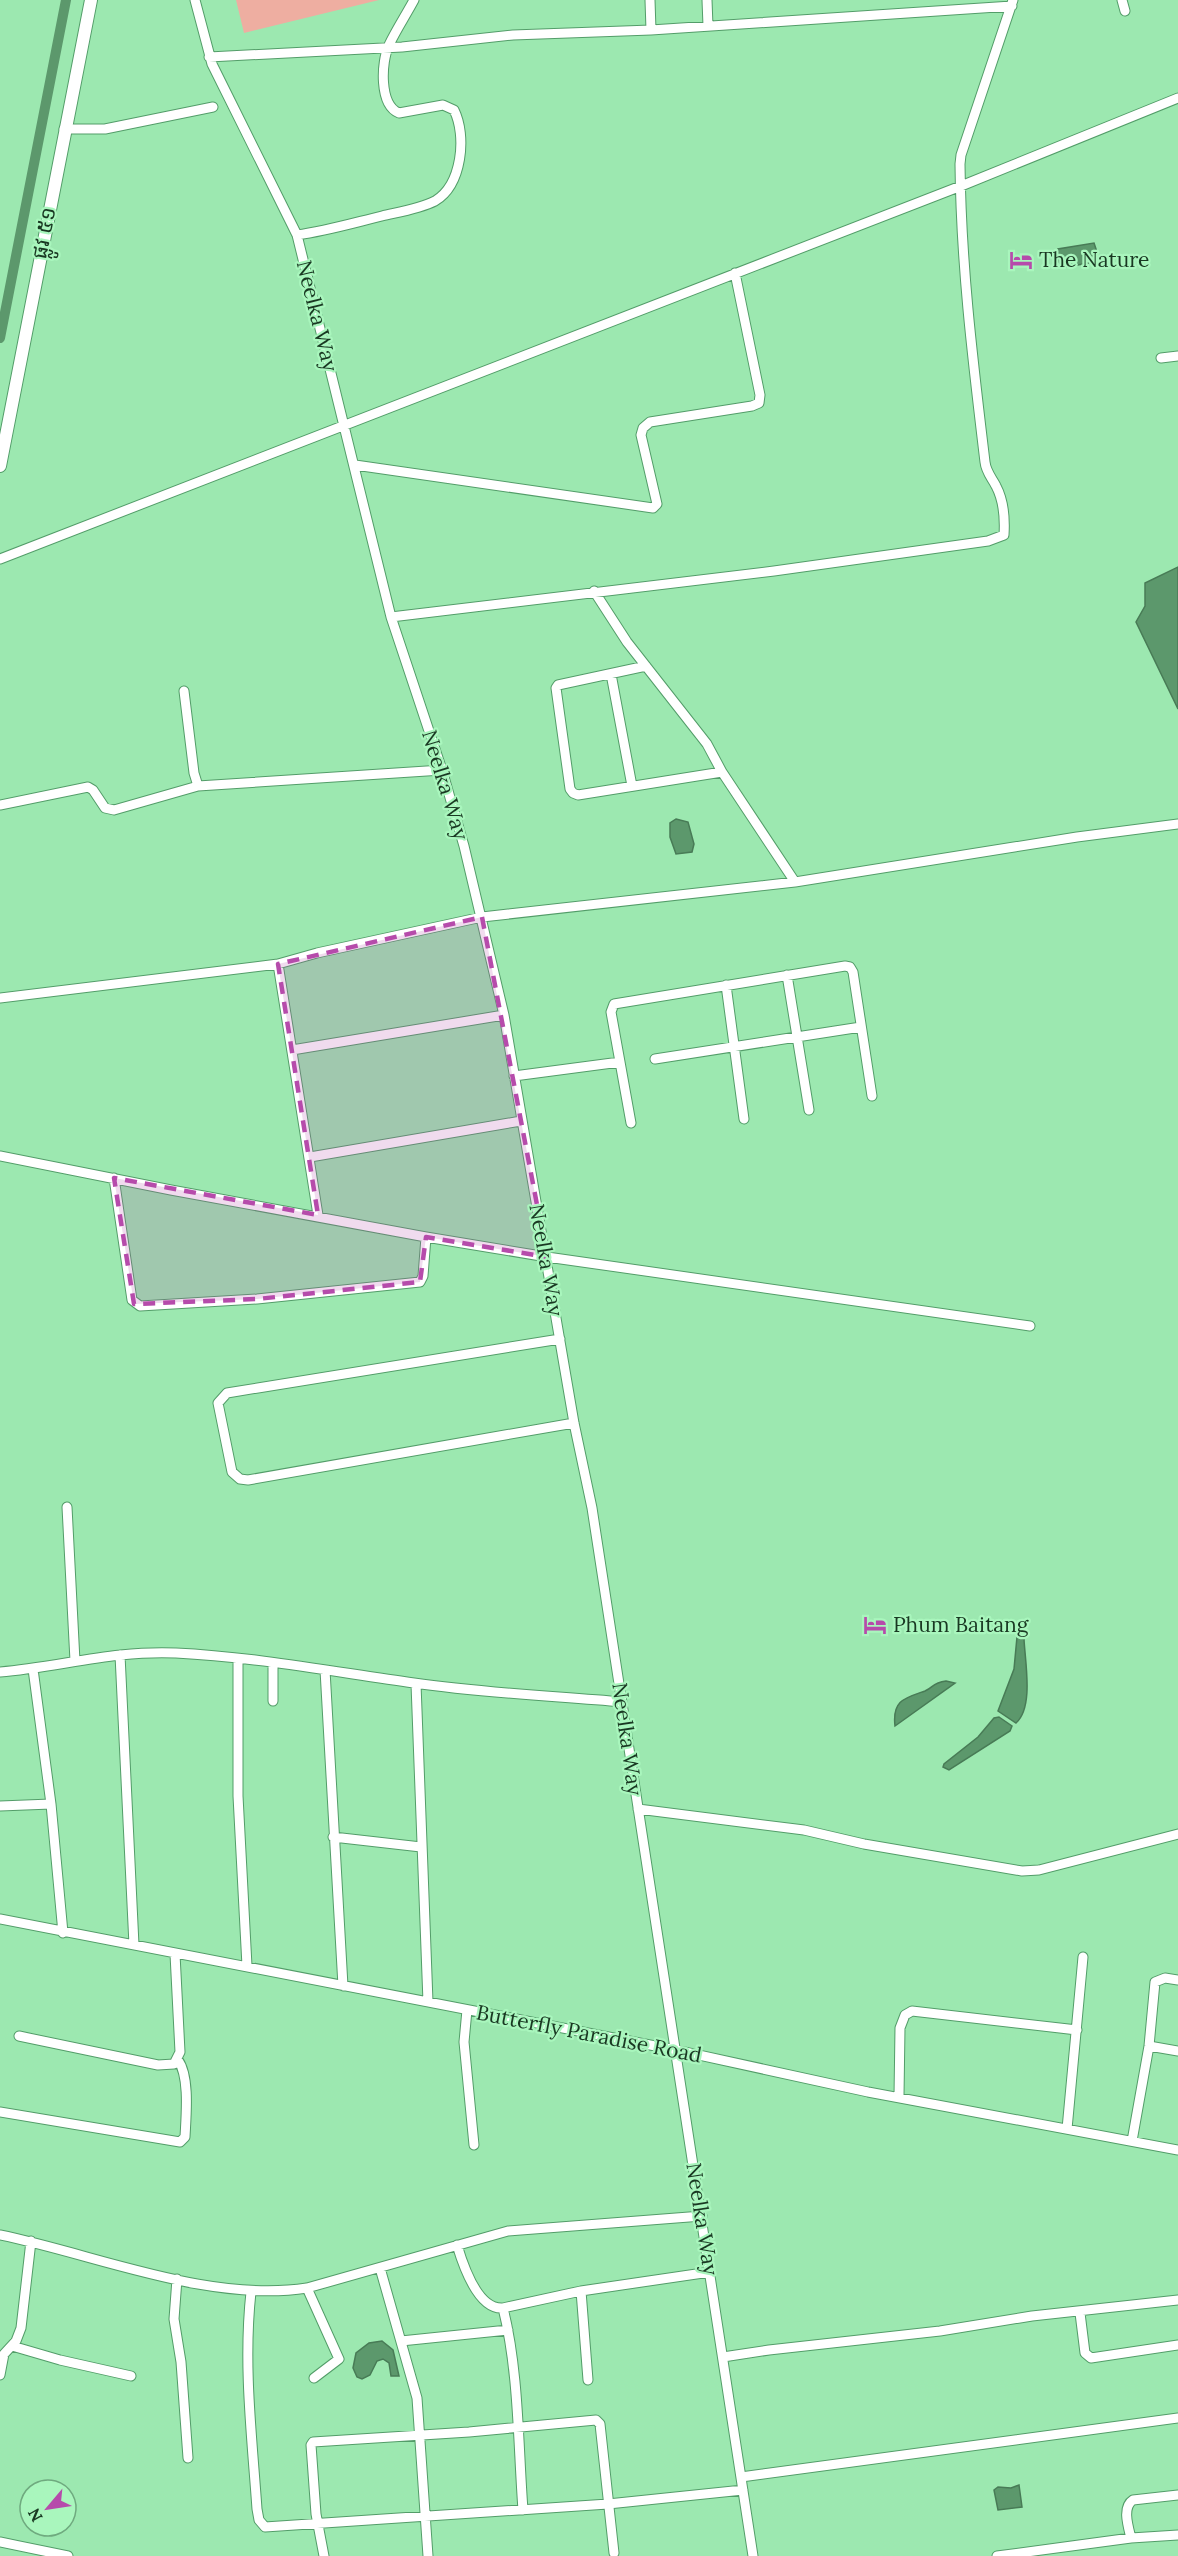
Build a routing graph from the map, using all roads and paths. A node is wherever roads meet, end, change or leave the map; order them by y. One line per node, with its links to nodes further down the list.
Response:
1 (91, 0): 15 (main road, ផ្លូវ ៥១)
2 (195, 0): 12 (street, Neelka Way)
3 (414, 0): 11 (street)
4 (650, 0): 10 (street)
5 (707, 0): 9 (street)
6 (1122, 0): 8 (street)
7 (1013, 3): 9 (street); 16 (street)
8 (1125, 11)
9 (708, 26): 10 (street)
10 (651, 30): 11 (street)
11 (388, 46): 12 (street); 17 (street)
12 (209, 57): 17 (street, Neelka Way)
13 (1178, 98): 16 (street)
14 (213, 107): 15 (street)
15 (64, 129): 23 (main road, ផ្លូវ ៥១)
16 (961, 186): 18 (street); 25 (street)
17 (297, 235): 21 (street, Neelka Way)
18 (735, 273): 21 (street); 22 (street)
19 (1178, 356): 20 (street)
20 (1161, 358)
21 (345, 425): 22 (street, Neelka Way); 24 (street)
22 (355, 465): 26 (street, Neelka Way)
23 (0, 466)
24 (0, 559)
25 (594, 591): 26 (street); 27 (street)
26 (391, 617): 30 (street, Neelka Way)
27 (646, 666): 28 (street); 31 (street)
28 (611, 674): 33 (street); 33 (street)
29 (184, 691): 32 (street)
30 (442, 770): 32 (street); 37 (street, Neelka Way)
31 (722, 772): 33 (street); 36 (street)
32 (198, 786): 34 (street)
33 (632, 786)
34 (0, 805)
35 (1178, 824): 36 (street)
36 (795, 882): 37 (street)
37 (482, 917): 38 (street); 42 (street, Neelka Way)
38 (278, 964): 41 (street); 46 (street)
39 (787, 975): 40 (street); 43 (street); 44 (street)
40 (726, 985): 45 (street); 48 (street)
41 (0, 998)
42 (504, 1015): 46 (street); 49 (street, Neelka Way)
43 (861, 1027): 44 (street); 50 (street)
44 (798, 1037): 45 (street); 51 (street)
45 (733, 1047): 47 (street); 52 (street)
46 (292, 1050): 56 (street)
47 (655, 1059)
48 (620, 1062): 49 (street); 54 (street)
49 (514, 1076): 53 (street, Neelka Way)
50 (872, 1096)
51 (809, 1110)
52 (744, 1119)
53 (521, 1121): 56 (street); 60 (street, Neelka Way)
54 (632, 1123)
55 (0, 1156): 57 (street)
56 (310, 1157): 58 (street)
57 (114, 1178): 58 (street); 59 (street)
58 (318, 1215): 59 (street)
59 (426, 1237): 60 (street)
60 (547, 1257): 61 (street); 62 (street, Neelka Way)
61 (1030, 1326)
62 (560, 1339): 63 (street, Neelka Way); 63 (street)
63 (574, 1423): 74 (street, Neelka Way)
64 (67, 1507): 67 (street)
65 (120, 1656): 66 (street); 67 (street); 83 (street)
66 (238, 1659): 68 (street); 86 (street)
67 (75, 1661): 69 (street)
68 (273, 1663): 70 (street); 73 (street)
69 (33, 1669): 71 (street); 75 (street)
70 (325, 1670): 72 (street); 79 (street)
71 (0, 1672)
72 (416, 1684): 74 (street); 80 (street)
73 (273, 1701)
74 (622, 1702): 77 (street, Neelka Way)
75 (51, 1804): 76 (street); 82 (street)
76 (0, 1806)
77 (638, 1809): 78 (street); 94 (street, Neelka Way)
78 (1178, 1834)
79 (333, 1837): 80 (street); 88 (street)
80 (421, 1847): 89 (street)
81 (0, 1919): 82 (street, Butterfly Paradise Road)
82 (63, 1933): 83 (street, Butterfly Paradise Road)
83 (134, 1945): 84 (street, Butterfly Paradise Road)
84 (175, 1954): 86 (street, Butterfly Paradise Road); 96 (street)
85 (1083, 1957): 91 (street)
86 (247, 1966): 88 (street, Butterfly Paradise Road)
87 (1178, 1980): 93 (street)
88 (343, 1986): 89 (street, Butterfly Paradise Road)
89 (428, 2002): 90 (street, Butterfly Paradise Road)
90 (467, 2010): 94 (street, Butterfly Paradise Road); 101 (street)
91 (1077, 2030): 97 (street); 99 (street)
92 (19, 2036): 96 (street)
93 (1149, 2046): 95 (street); 100 (street)
94 (676, 2050): 97 (street, Butterfly Paradise Road); 103 (street, Neelka Way)
95 (1178, 2051)
96 (178, 2060): 98 (street)
97 (899, 2096): 99 (street, Butterfly Paradise Road)
98 (0, 2112)
99 (1067, 2129): 100 (street, Butterfly Paradise Road)
100 (1132, 2141): 102 (street, Butterfly Paradise Road)
101 (474, 2145)
102 (1178, 2150)
103 (702, 2216): 106 (street); 108 (street, Neelka Way)
104 (0, 2235): 105 (street)
105 (31, 2241): 109 (street); 119 (street)
106 (457, 2246): 107 (street); 114 (street)
107 (380, 2268): 110 (street); 117 (street)
108 (710, 2272): 111 (street); 120 (street, Neelka Way)
109 (177, 2279): 112 (street); 128 (street)
110 (307, 2288): 112 (street); 123 (street)
111 (581, 2291): 114 (street); 124 (street)
112 (251, 2292): 135 (street)
113 (1178, 2300): 115 (street)
114 (503, 2308): 116 (street)
115 (1080, 2313): 118 (street); 120 (street)
116 (508, 2330): 117 (street); 126 (street)
117 (401, 2341): 127 (street)
118 (1178, 2345)
119 (12, 2346): 121 (street); 122 (street)
120 (723, 2357): 129 (street, Neelka Way)
121 (0, 2375)
122 (131, 2376)
123 (314, 2378)
124 (588, 2380)
125 (1178, 2418): 129 (street)
126 (517, 2427): 127 (street); 132 (street); 133 (street)
127 (421, 2434): 134 (street); 135 (street)
128 (188, 2458)
129 (741, 2477): 130 (street, Neelka Way)
130 (743, 2490): 132 (street); 143 (street, Neelka Way)
131 (1178, 2495): 137 (street)
132 (608, 2504): 133 (street); 139 (street)
133 (524, 2510): 134 (street)
134 (426, 2517): 135 (street); 142 (street)
135 (318, 2524): 141 (street)
136 (1178, 2535): 137 (street)
137 (1131, 2538): 144 (street)
138 (0, 2542): 140 (street)
139 (614, 2553)
140 (68, 2556)
141 (324, 2556)
142 (428, 2556)
143 (753, 2556)
144 (997, 2556)

